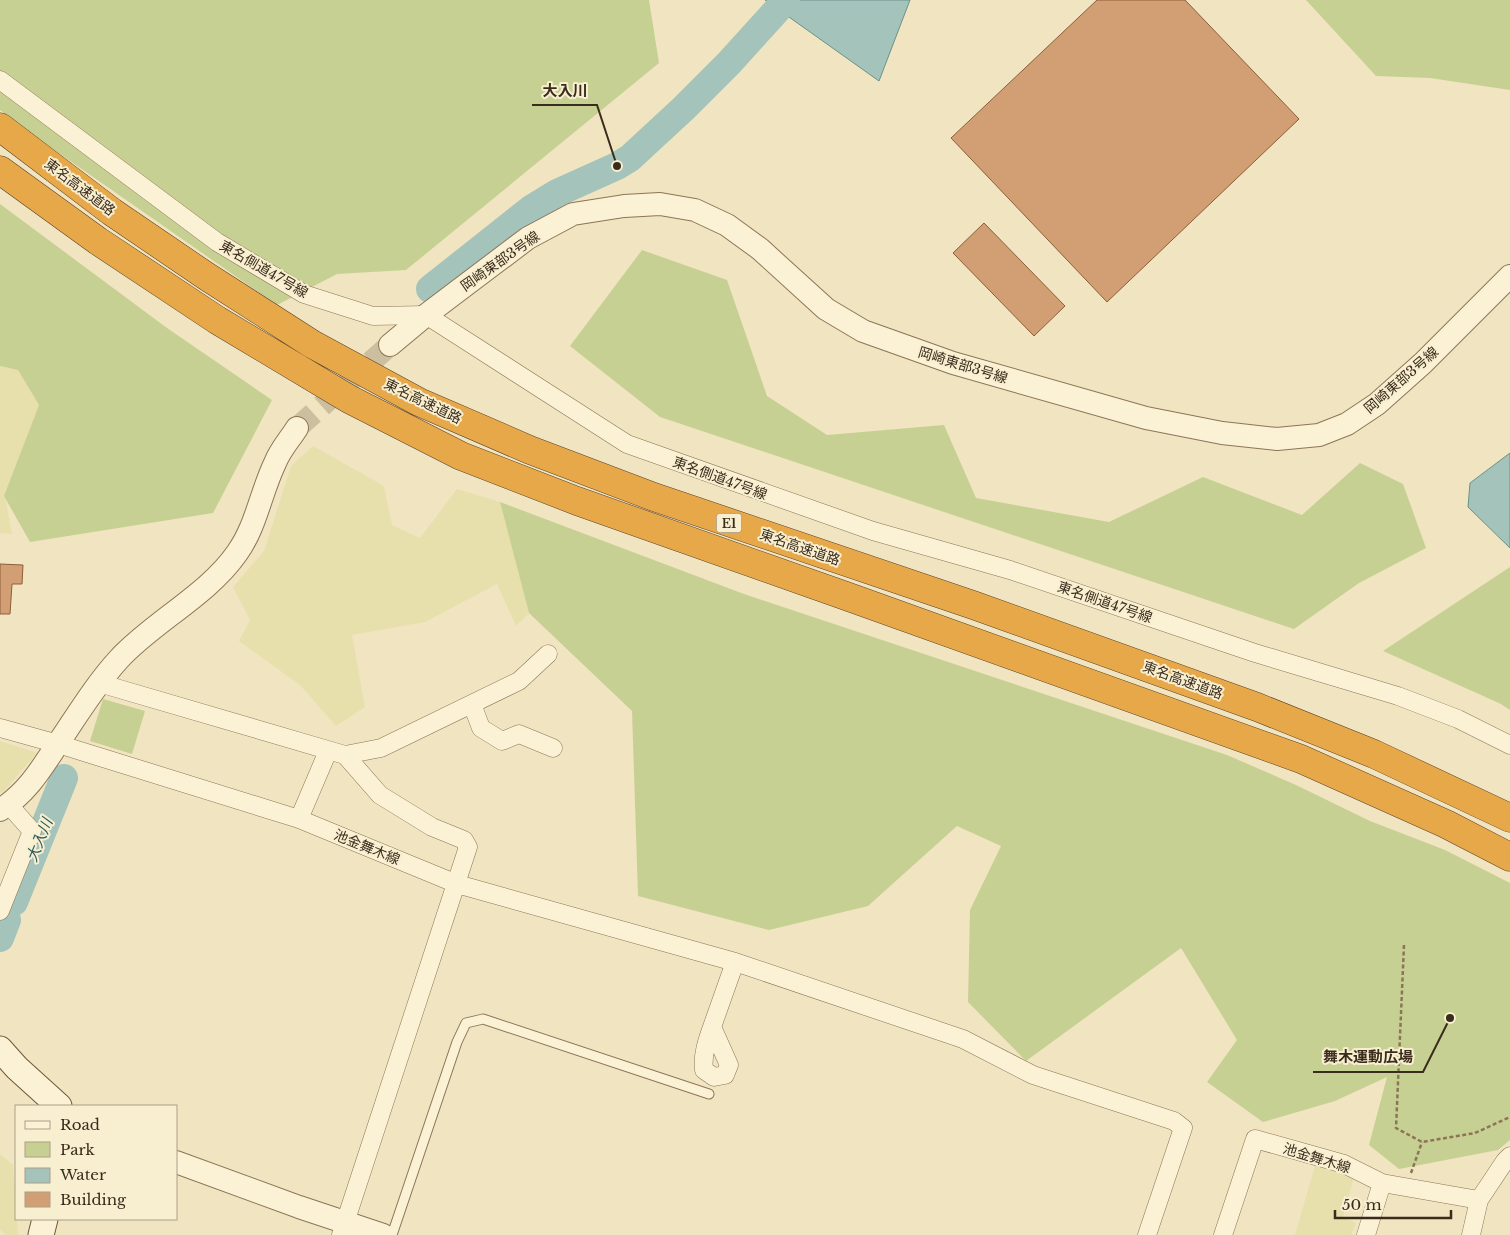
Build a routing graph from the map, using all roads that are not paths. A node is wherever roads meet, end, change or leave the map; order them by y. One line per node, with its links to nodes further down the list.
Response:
1 (0, 80): 5 (street, 東名側道47号線)
2 (0, 127): 18 (highway, 東名高速道路 / E1)
3 (0, 170): 20 (highway, E1)
4 (1510, 276): 5 (street, 岡崎東部3号線)
5 (426, 315): 6 (street, 岡崎東部3号線); 13 (street, 東名側道47号線)
6 (390, 345)
7 (297, 428): 9 (street)
8 (548, 654): 10 (street)
9 (100, 683): 12 (street); 15 (street)
10 (472, 704): 14 (street); 16 (street)
11 (0, 728): 12 (street, 池金舞木線)
12 (58, 744): 17 (street); 19 (street, 池金舞木線)
13 (1510, 745)
14 (552, 748)
15 (328, 751): 16 (street); 19 (street)
16 (345, 755): 21 (street)
17 (4, 807): 22 (street)
18 (1510, 818)
19 (298, 819): 21 (street, 池金舞木線)
20 (1510, 857)
21 (457, 884): 23 (street, 池金舞木線); 33 (street)
22 (0, 911)
23 (735, 962): 24 (street); 37 (street, 池金舞木線)
24 (712, 1027)
25 (0, 1049): 27 (main road)
26 (709, 1094): 36 (lane)
27 (58, 1105)
28 (1510, 1156): 31 (street)
29 (178, 1163): 33 (street)
30 (1382, 1183): 31 (street, 池金舞木線); 38 (street, 池金舞木線); 39 (street)
31 (1479, 1200): 40 (street)
32 (45, 1220): 34 (main road)
33 (343, 1229): 35 (street)
34 (41, 1235)
35 (383, 1235)
36 (392, 1235)
37 (1147, 1235)
38 (1223, 1235)
39 (1366, 1235)
40 (1472, 1235)

